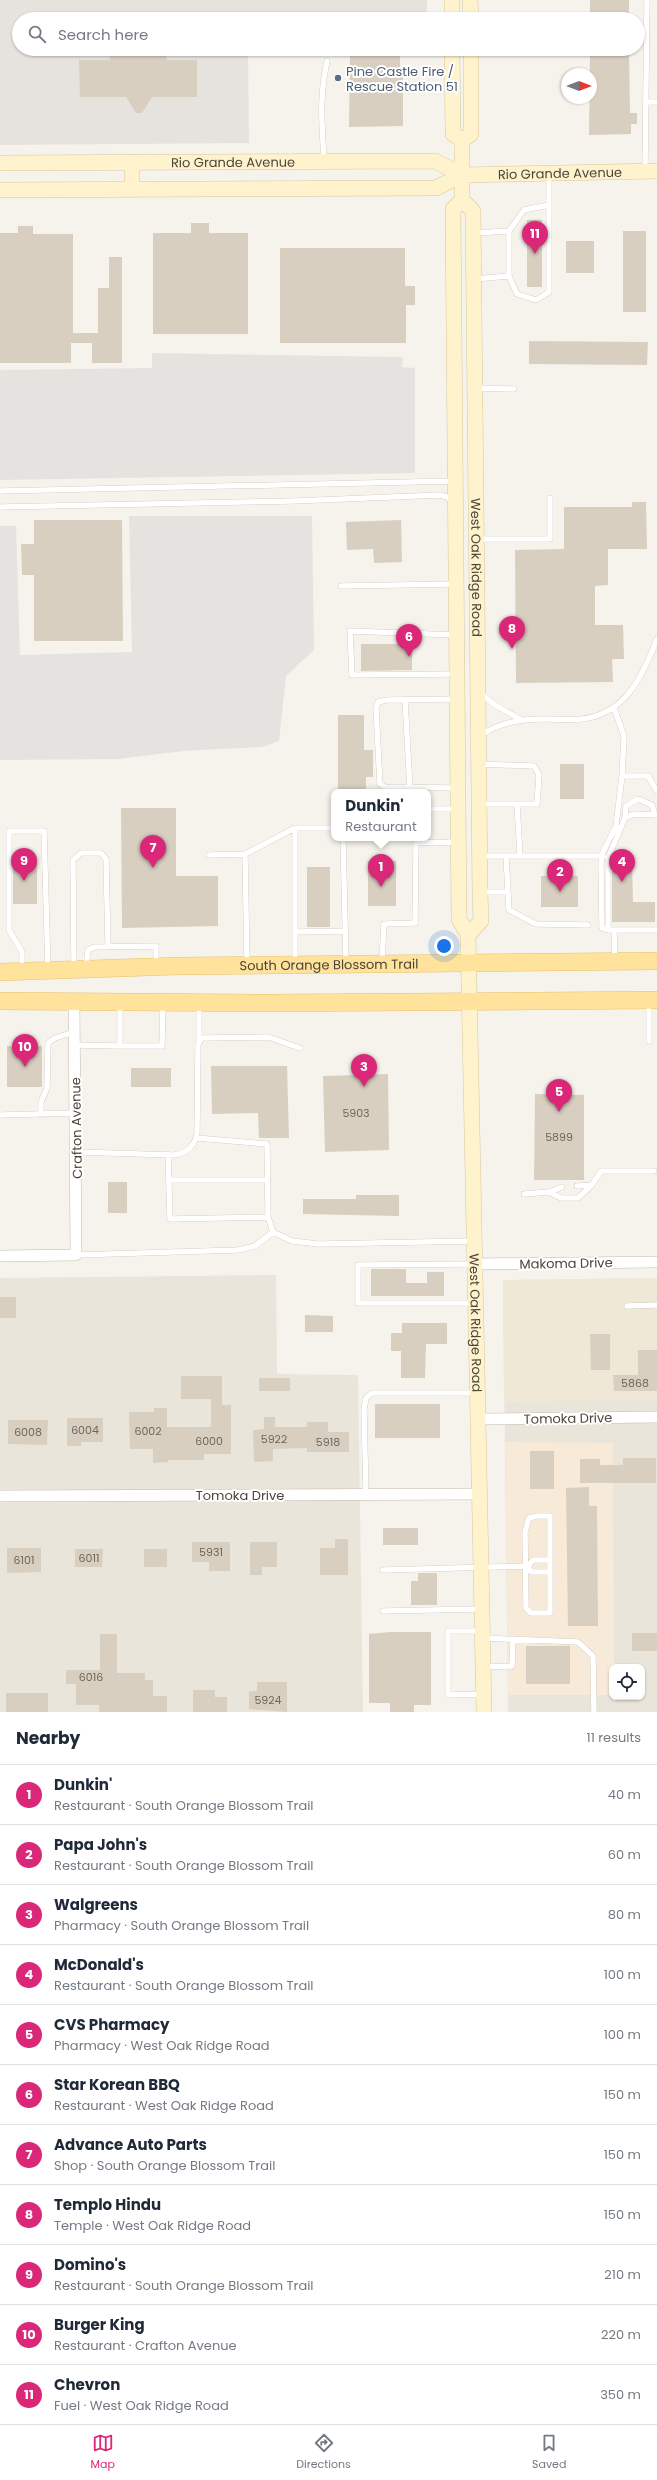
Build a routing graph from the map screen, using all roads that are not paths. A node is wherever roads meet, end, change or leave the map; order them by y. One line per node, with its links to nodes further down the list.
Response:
1 (452, 0): 4 (street)
2 (470, 0): 5 (street)
3 (647, 0): 11 (lane)
4 (452, 12)
5 (471, 12)
6 (452, 56): 10 (street)
7 (471, 56): 9 (street)
8 (327, 61): 14 (lane)
9 (471, 84): 10 (street); 13 (street)
10 (453, 85): 13 (street)
11 (646, 102): 12 (lane); 17 (lane)
12 (657, 102)
13 (462, 140): 19 (street, West Oak Ridge Road)
14 (324, 161): 15 (street, Rio Grande Avenue); 19 (street, Rio Grande Avenue); 20 (street)
15 (132, 162): 16 (street, Rio Grande Avenue); 21 (street)
16 (0, 163)
17 (651, 172): 18 (street, Rio Grande Avenue)
18 (549, 173): 19 (street, Rio Grande Avenue); 24 (lane)
19 (462, 175): 20 (street, Rio Grande Avenue); 23 (street, West Oak Ridge Road)
20 (325, 188): 21 (street, Rio Grande Avenue)
21 (132, 189): 22 (street, Rio Grande Avenue)
22 (0, 190)
23 (462, 200): 26 (street, West Oak Ridge Road); 29 (street, West Oak Ridge Road)
24 (549, 205): 25 (lane); 27 (lane)
25 (509, 231): 26 (lane); 27 (lane)
26 (473, 233): 28 (street, West Oak Ridge Road)
27 (509, 276): 28 (lane)
28 (474, 279): 30 (street, West Oak Ridge Road)
29 (454, 302): 30 (street); 32 (street, West Oak Ridge Road)
30 (475, 388): 31 (lane); 37 (street, West Oak Ridge Road)
31 (514, 389)
32 (455, 481): 33 (lane); 35 (street, West Oak Ridge Road); 40 (street)
33 (0, 491)
34 (550, 498): 37 (lane)
35 (455, 504): 36 (lane); 38 (street, West Oak Ridge Road)
36 (0, 507)
37 (477, 538): 40 (street, West Oak Ridge Road)
38 (456, 584): 39 (lane); 41 (street, West Oak Ridge Road)
39 (341, 586)
40 (477, 612): 44 (street, West Oak Ridge Road)
41 (456, 635): 43 (street, West Oak Ridge Road); 43 (lane)
42 (657, 639): 47 (lane)
43 (457, 674): 45 (street, West Oak Ridge Road)
44 (478, 692): 48 (lane); 49 (street, West Oak Ridge Road)
45 (456, 699): 46 (lane); 53 (street, West Oak Ridge Road)
46 (405, 700): 52 (lane); 52 (lane)
47 (614, 708): 48 (lane); 51 (lane)
48 (520, 719): 49 (lane)
49 (479, 736): 50 (street, West Oak Ridge Road)
50 (479, 764): 55 (street, West Oak Ridge Road); 56 (lane)
51 (622, 776): 54 (lane); 70 (lane)
52 (410, 788): 53 (lane)
53 (458, 788): 58 (street, West Oak Ridge Road)
54 (657, 791)
55 (479, 804): 56 (lane); 67 (street, West Oak Ridge Road)
56 (517, 804): 69 (lane)
57 (431, 809): 58 (lane)
58 (459, 809): 64 (street, West Oak Ridge Road)
59 (656, 815): 60 (lane); 60 (lane)
60 (625, 818): 74 (lane)
61 (295, 828): 62 (lane); 65 (lane); 77 (lane)
62 (331, 828)
63 (343, 841): 76 (lane)
64 (459, 842): 78 (street, West Oak Ridge Road); 83 (lane)
65 (245, 854): 66 (lane); 86 (lane)
66 (209, 855)
67 (480, 856): 68 (lane); 71 (street, West Oak Ridge Road)
68 (506, 856): 69 (lane); 72 (lane)
69 (520, 856): 70 (lane)
70 (603, 856): 74 (lane)
71 (480, 892): 72 (lane); 78 (street, West Oak Ridge Road)
72 (507, 892): 73 (lane)
73 (588, 925)
74 (611, 930): 75 (lane); 82 (lane)
75 (657, 930)
76 (345, 931): 77 (lane); 85 (lane)
77 (295, 932): 84 (lane)
78 (468, 934): 81 (street, West Oak Ridge Road)
79 (108, 946): 87 (lane); 88 (lane); 88 (lane)
80 (657, 961): 82 (main road, South Orange Blossom Trail)
81 (468, 962): 82 (main road, South Orange Blossom Trail); 83 (main road, South Orange Blossom Trail); 97 (street, West Oak Ridge Road)
82 (615, 962)
83 (382, 963): 85 (main road, South Orange Blossom Trail)
84 (295, 964): 85 (main road, South Orange Blossom Trail); 86 (main road, South Orange Blossom Trail)
85 (346, 964)
86 (247, 965): 87 (main road, South Orange Blossom Trail)
87 (156, 967): 88 (main road, South Orange Blossom Trail)
88 (80, 970): 90 (main road, South Orange Blossom Trail)
89 (22, 971): 90 (main road, South Orange Blossom Trail); 90 (lane); 91 (main road, South Orange Blossom Trail)
90 (48, 971)
91 (0, 972)
92 (653, 1000): 97 (main road); 101 (lane)
93 (0, 1001): 94 (main road)
94 (74, 1002): 95 (main road); 99 (street, Crafton Avenue)
95 (120, 1002): 96 (main road); 103 (lane)
96 (163, 1002): 98 (main road); 103 (lane)
97 (469, 1002): 98 (main road); 121 (street, West Oak Ridge Road)
98 (199, 1003): 100 (lane)
99 (74, 1032): 102 (street, Crafton Avenue); 107 (lane)
100 (199, 1041): 104 (lane); 108 (lane)
101 (650, 1041)
102 (74, 1045): 103 (lane); 105 (street, Crafton Avenue)
103 (120, 1046)
104 (300, 1048)
105 (76, 1113): 107 (lane); 109 (street, Crafton Avenue)
106 (0, 1115): 107 (lane)
107 (41, 1115)
108 (196, 1138): 110 (lane); 113 (lane)
109 (76, 1152): 110 (lane); 122 (street, Crafton Avenue)
110 (168, 1154): 112 (lane)
111 (654, 1170): 114 (lane)
112 (168, 1180): 113 (lane); 119 (lane)
113 (267, 1180): 119 (lane)
114 (592, 1185): 115 (lane); 117 (lane)
115 (577, 1186)
116 (562, 1187): 117 (lane)
117 (549, 1192): 118 (lane)
118 (524, 1194)
119 (268, 1217): 120 (lane)
120 (273, 1232): 121 (lane); 122 (lane)
121 (475, 1241): 125 (street, West Oak Ridge Road)
122 (76, 1255): 123 (street)
123 (0, 1256)
124 (657, 1262): 125 (street, Makoma Drive)
125 (476, 1264): 126 (street, West Oak Ridge Road); 126 (lane)
126 (477, 1303): 129 (street, West Oak Ridge Road)
127 (657, 1305): 128 (lane)
128 (627, 1306)
129 (479, 1393): 131 (street, West Oak Ridge Road); 132 (lane)
130 (657, 1417): 131 (street, Tomoka Drive)
131 (480, 1419): 133 (street, West Oak Ridge Road)
132 (366, 1494): 133 (street, Tomoka Drive); 134 (street, Tomoka Drive)
133 (480, 1494): 137 (street, West Oak Ridge Road)
134 (0, 1496)
135 (550, 1560): 136 (lane); 136 (lane); 139 (lane)
136 (526, 1566): 137 (lane); 139 (lane); 139 (lane)
137 (482, 1568): 138 (lane); 140 (street, West Oak Ridge Road)
138 (383, 1570)
139 (550, 1572)
140 (482, 1609): 141 (lane); 142 (street, West Oak Ridge Road)
141 (383, 1611)
142 (483, 1634): 143 (lane); 144 (street, West Oak Ridge Road); 145 (lane)
143 (513, 1640): 144 (lane); 147 (lane)
144 (483, 1667): 145 (street, West Oak Ridge Road)
145 (484, 1694): 146 (street, West Oak Ridge Road)
146 (484, 1712)
147 (594, 1712)

